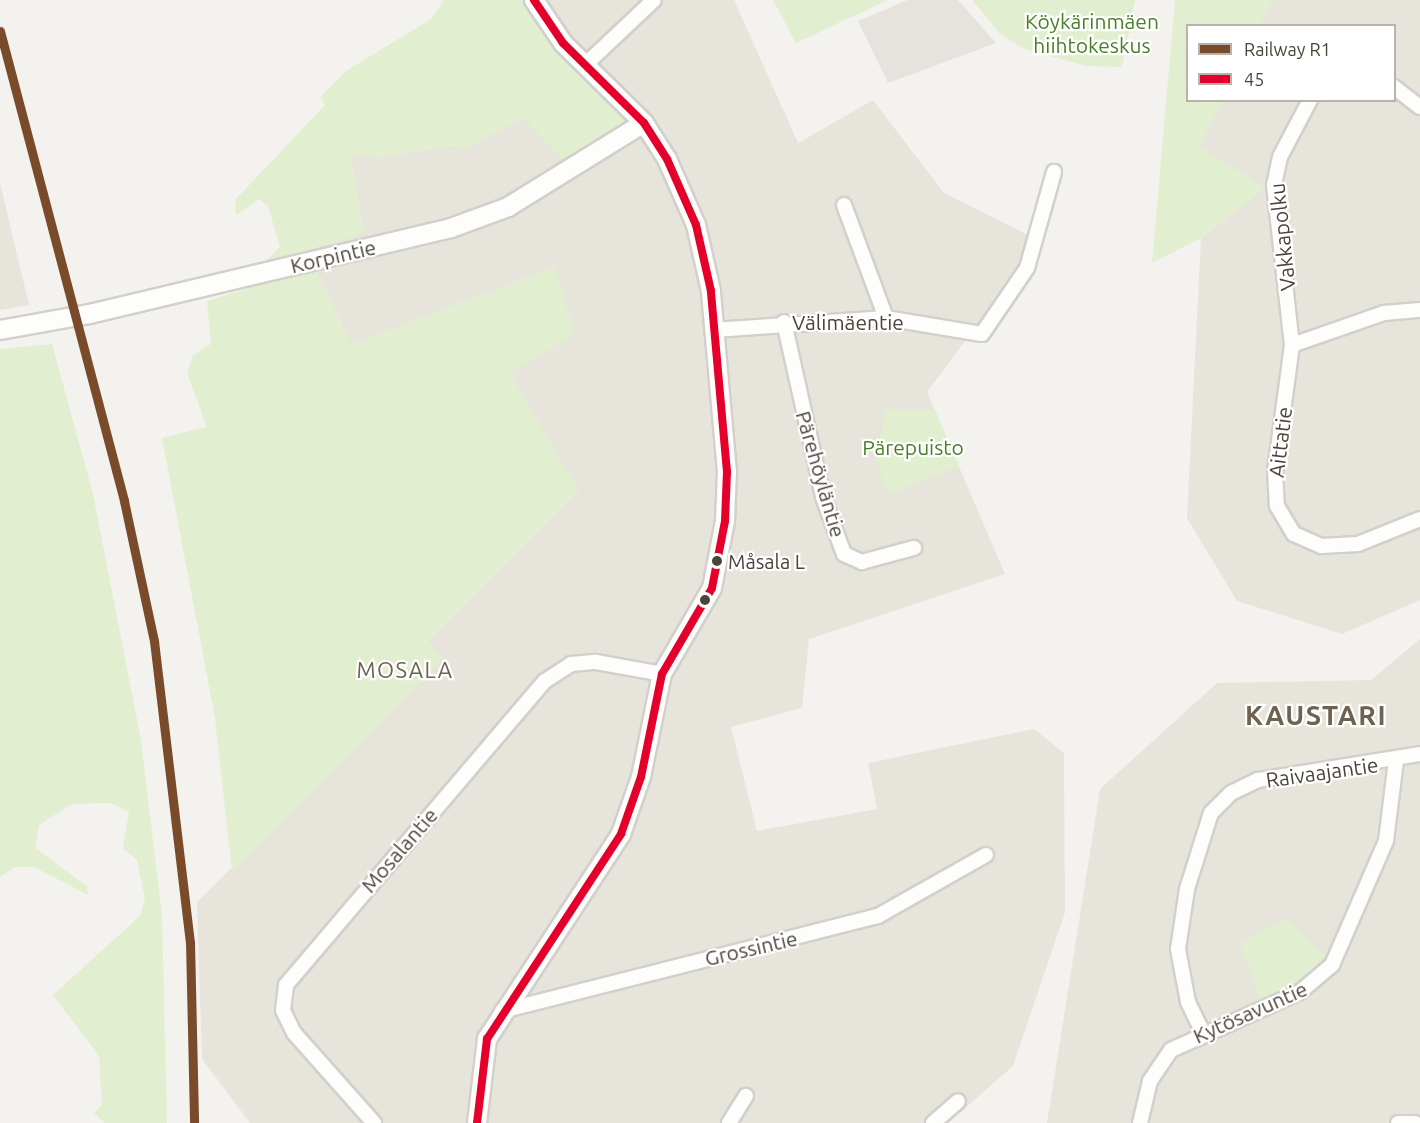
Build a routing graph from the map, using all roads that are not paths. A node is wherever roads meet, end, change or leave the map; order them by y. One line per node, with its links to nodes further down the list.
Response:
1 (534, 0): 3 (street)
2 (654, 0): 3 (street)
3 (586, 64): 7 (street)
4 (1396, 88): 6 (street)
5 (1309, 102): 15 (street, Vakkapolku)
6 (1420, 107)
7 (644, 123): 13 (street, Korpintie); 14 (street)
8 (1054, 172): 11 (street, Välimäentie)
9 (844, 205): 11 (street)
10 (1420, 310): 15 (street)
11 (886, 318): 12 (street, Välimäentie)
12 (784, 322): 14 (street, Välimäentie); 17 (street, Pärehöyläntie)
13 (0, 330)
14 (714, 330): 18 (street)
15 (1292, 345): 16 (street, Aittatie)
16 (1420, 519)
17 (914, 548)
18 (662, 674): 22 (street); 26 (street, Mosalantie)
19 (1420, 754): 20 (street, Raivaajantie)
20 (1396, 761): 23 (street, Kytösavuntie); 23 (street, Raivaajantie)
21 (986, 855): 22 (street, Grossintie)
22 (502, 1011): 27 (street)
23 (1203, 1033): 30 (street, Kytösavuntie)
24 (746, 1096): 28 (street)
25 (958, 1101): 29 (street)
26 (374, 1123)
27 (477, 1123)
28 (729, 1123)
29 (933, 1123)
30 (1140, 1123)
31 (1398, 1123): 32 (street)
32 (1415, 1123)

